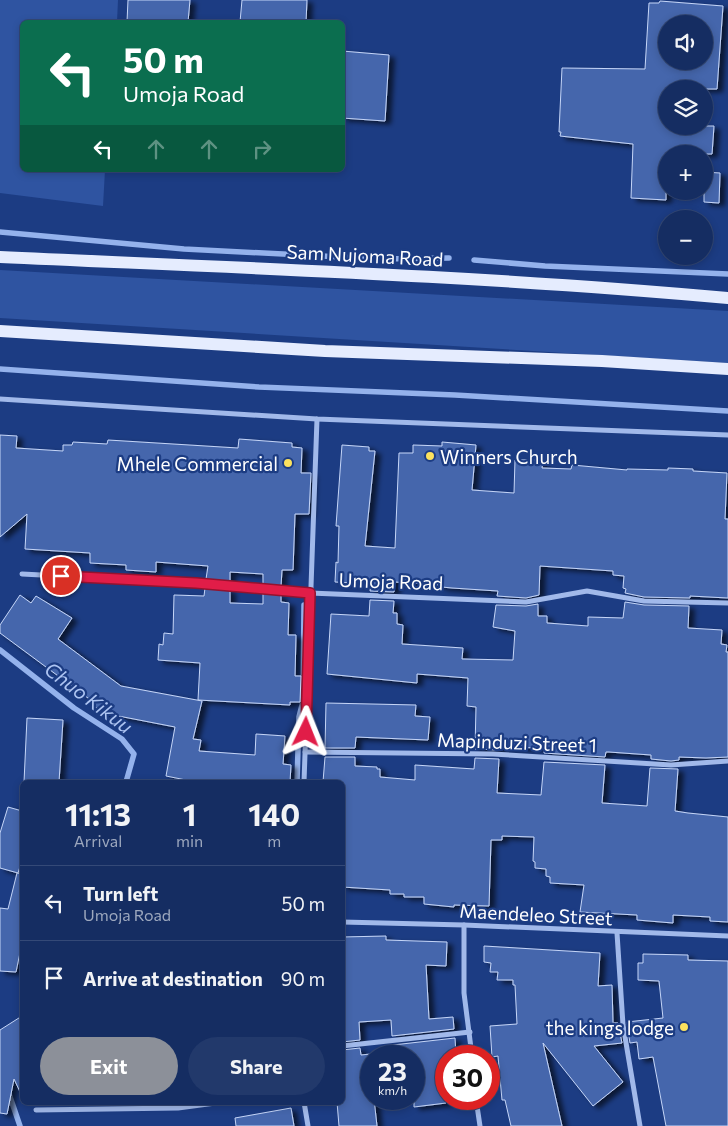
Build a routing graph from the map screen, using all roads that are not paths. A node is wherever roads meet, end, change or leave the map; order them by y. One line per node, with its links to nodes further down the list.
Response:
1 (0, 257): 2 (main road, Sam Nujoma Road)
2 (728, 298)
3 (0, 330): 4 (main road)
4 (728, 369)
5 (0, 398): 6 (street)
6 (317, 420): 7 (street); 9 (street)
7 (728, 435)
8 (22, 574): 9 (street, Umoja Road)
9 (310, 593): 10 (street, Umoja Road); 11 (street)
10 (728, 603)
11 (305, 752): 12 (street, Mapinduzi Street 1); 13 (street)
12 (728, 761)
13 (304, 780)
14 (345, 922): 15 (street, Maendeleo Street)
15 (464, 925): 16 (street, Maendeleo Street); 18 (street)
16 (617, 932): 17 (street, Maendeleo Street); 27 (street)
17 (728, 936)
18 (470, 1032): 19 (street); 20 (street)
19 (471, 1045)
20 (345, 1046)
21 (200, 1105): 23 (street)
22 (304, 1105): 25 (street)
23 (36, 1110)
24 (478, 1110): 26 (street)
25 (308, 1126)
26 (480, 1126)
27 (640, 1126)

